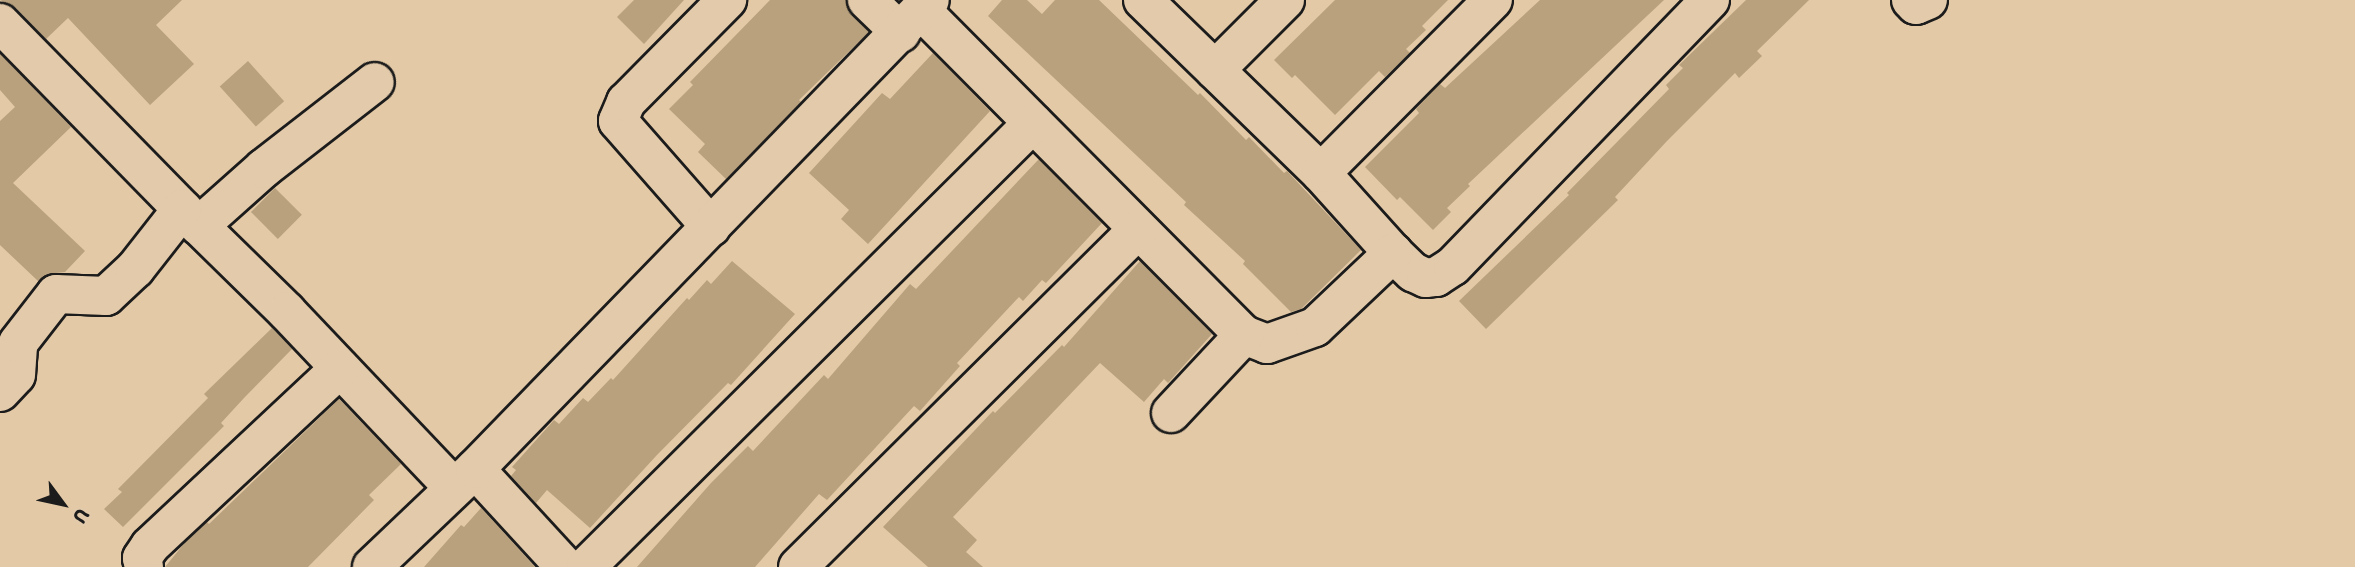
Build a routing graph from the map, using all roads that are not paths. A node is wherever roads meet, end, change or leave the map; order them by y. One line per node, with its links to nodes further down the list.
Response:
1 (727, 0): 16 (street)
2 (867, 0): 9 (street)
3 (1143, 0): 11 (street)
4 (1285, 0): 11 (street)
5 (1493, 0): 14 (street)
6 (1710, 0): 18 (street)
7 (1911, 0): 8 (street)
8 (1928, 0)
9 (917, 15): 13 (street); 16 (street)
10 (0, 23): 15 (street)
11 (1215, 70): 14 (street)
12 (375, 82): 15 (street)
13 (1033, 122): 17 (street); 27 (street)
14 (1321, 173): 18 (street)
15 (190, 217): 20 (street); 21 (street)
16 (711, 227): 23 (street)
17 (1138, 229): 19 (street); 28 (street)
18 (1393, 253): 19 (street)
19 (1244, 335): 22 (street)
20 (340, 368): 23 (street); 24 (street)
21 (0, 392)
22 (1171, 413)
23 (464, 478): 25 (street); 26 (street)
24 (144, 567)
25 (372, 567)
26 (565, 567)
27 (586, 567)
28 (798, 567)

